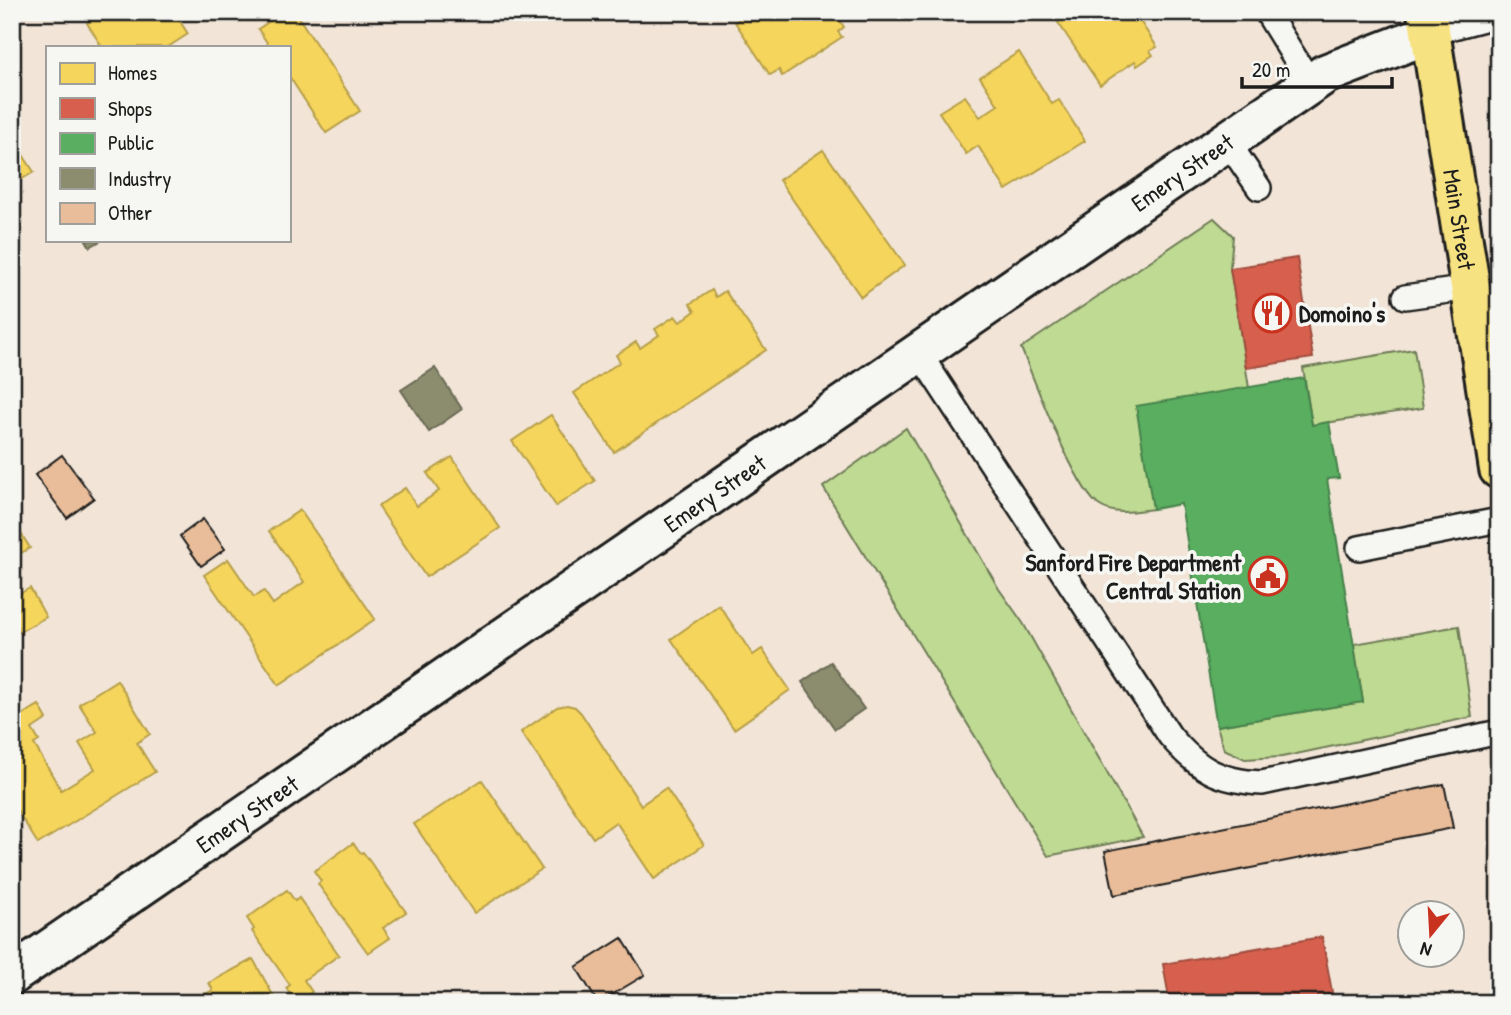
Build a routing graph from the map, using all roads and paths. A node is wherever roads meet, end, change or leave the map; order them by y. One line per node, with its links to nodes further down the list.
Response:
1 (1499, 15): 3 (lane)
2 (1269, 16): 4 (lane)
3 (1429, 23): 4 (street, Emery Street); 7 (highway, Main Street)
4 (1311, 83): 5 (street, Emery Street)
5 (1227, 141): 6 (lane); 9 (street, Emery Street)
6 (1259, 188)
7 (1470, 288): 8 (lane); 10 (highway, Main Street)
8 (1405, 297)
9 (919, 353): 13 (lane); 14 (street, Emery Street)
10 (1499, 469)
11 (1499, 520): 12 (lane)
12 (1359, 548)
13 (1499, 732)
14 (12, 975): 15 (street)
15 (28, 1003)

